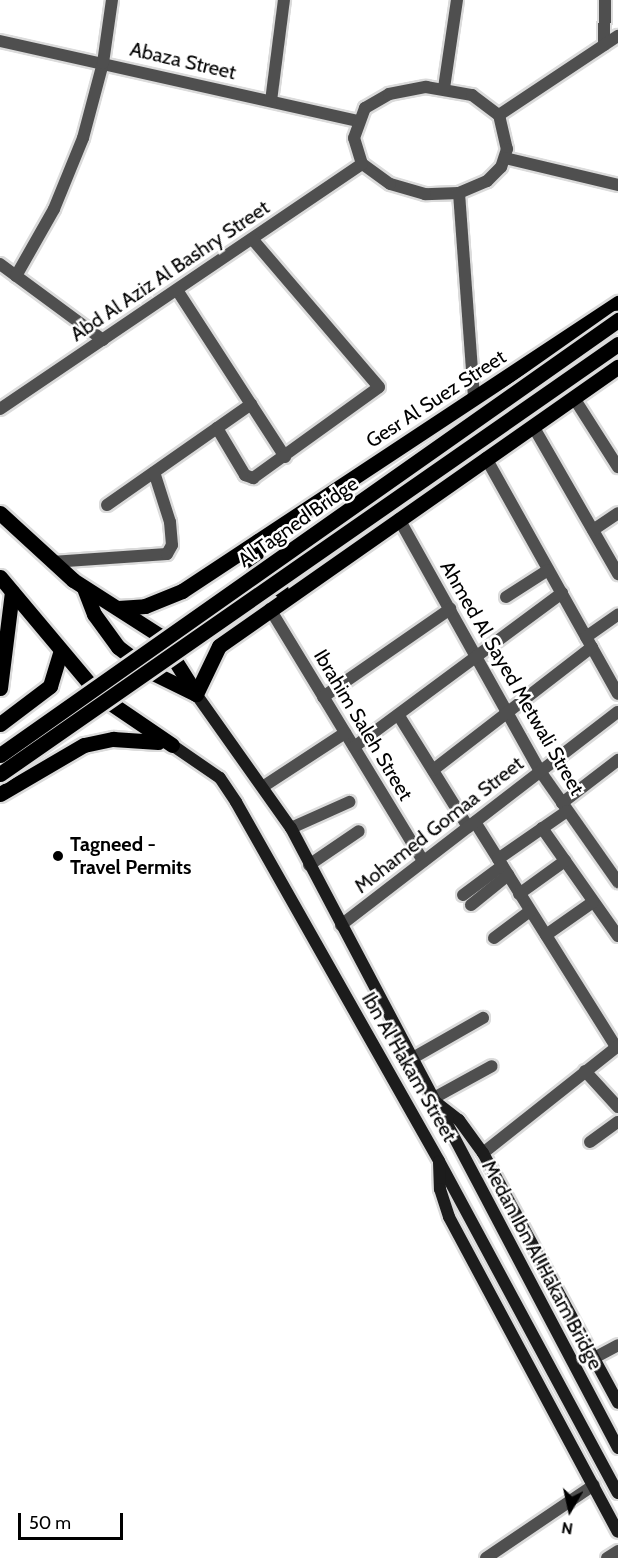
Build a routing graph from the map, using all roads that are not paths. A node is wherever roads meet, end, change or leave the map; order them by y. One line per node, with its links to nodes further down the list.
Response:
1 (112, 0): 8 (street)
2 (284, 0): 10 (street)
3 (457, 0): 9 (street)
4 (605, 0): 7 (street)
5 (618, 36): 7 (street)
6 (0, 41): 8 (street, Abaza Street)
7 (604, 45): 11 (street)
8 (103, 63): 10 (street, Abaza Street); 19 (street)
9 (444, 88): 11 (street); 12 (street)
10 (271, 101): 12 (street, Abaza Street)
11 (499, 116): 13 (street)
12 (357, 121): 14 (street)
13 (505, 158): 15 (street); 16 (street)
14 (362, 164): 16 (street); 17 (street, Abd Al Aziz Al Bashry Street)
15 (618, 185)
16 (459, 192): 27 (street)
17 (252, 239): 20 (street, Abd Al Aziz Al Bashry Street); 32 (street)
18 (0, 264): 19 (street)
19 (16, 276): 23 (street)
20 (177, 290): 23 (street, Abd Al Aziz Al Bashry Street); 28 (street)
21 (618, 303): 27 (main road, Gesr Al Suez Street)
22 (618, 320): 69 (main road, Al Tagned Bridge, bridge)
23 (103, 340): 29 (street, Abd Al Aziz Al Bashry Street)
24 (618, 344): 74 (main road, Al Tagned Bridge, bridge)
25 (618, 368): 26 (main road)
26 (574, 398): 30 (main road); 34 (street)
27 (474, 399): 41 (main road, Gesr Al Suez Street)
28 (251, 404): 31 (street); 32 (street)
29 (0, 410)
30 (533, 426): 33 (main road); 40 (street)
31 (217, 428): 32 (street); 35 (street)
32 (285, 457)
33 (486, 458): 39 (main road); 43 (street)
34 (618, 467)
35 (154, 472): 36 (street); 42 (street)
36 (107, 505)
37 (0, 513): 42 (main road)
38 (618, 513): 40 (street)
39 (399, 519): 47 (main road); 53 (street, Ahmed Al Sayed Metwali Street)
40 (593, 530): 44 (street)
41 (258, 541): 47 (main road); 51 (main road, Gesr Al Suez Street)
42 (52, 562): 46 (main road)
43 (549, 570): 49 (street); 50 (street)
44 (618, 574)
45 (0, 577): 48 (main road)
46 (84, 588): 51 (main road); 59 (main road)
47 (297, 591): 52 (main road)
48 (12, 592): 56 (main road); 58 (main road)
49 (562, 593): 55 (street); 57 (street)
50 (506, 597)
51 (118, 608): 59 (main road)
52 (270, 609): 59 (main road); 61 (street, Ibrahim Saleh Street)
53 (450, 609): 57 (street, Ahmed Al Sayed Metwali Street); 61 (street)
54 (618, 615): 55 (street)
55 (589, 642): 60 (street); 62 (street)
56 (60, 653): 65 (main road); 67 (main road)
57 (477, 657): 62 (street, Ahmed Al Sayed Metwali Street); 64 (street)
58 (0, 688)
59 (196, 694): 75 (main road, Ibn Al Hakam Street)
60 (618, 694)
61 (323, 697): 66 (street, Ibrahim Saleh Street)
62 (507, 712): 72 (street); 73 (street, Ahmed Al Sayed Metwali Street)
63 (618, 712): 73 (street, Mohamed Gomaa Street)
64 (399, 716): 68 (street); 72 (street)
65 (0, 724)
66 (345, 733): 68 (street, Ibrahim Saleh Street); 75 (street)
67 (172, 745): 76 (main road); 106 (main road, Ibn Al Hakam Street)
68 (354, 747): 83 (street, Ibrahim Saleh Street)
69 (0, 755)
70 (618, 760): 78 (street)
71 (0, 762): 76 (main road)
72 (433, 770): 79 (street)
73 (540, 771): 78 (street, Ahmed Al Sayed Metwali Street); 79 (street, Mohamed Gomaa Street)
74 (0, 774)
75 (264, 786): 80 (main road, Ibn Al Hakam Street)
76 (2, 792)
77 (349, 802): 80 (street)
78 (564, 807): 81 (street); 87 (street, Ahmed Al Sayed Metwali Street)
79 (471, 824): 83 (street, Mohamed Gomaa Street); 86 (street)
80 (291, 828): 85 (main road, Ibn Al Hakam Street)
81 (542, 828): 84 (street); 86 (street)
82 (359, 831): 85 (street)
83 (423, 861): 92 (street, Mohamed Gomaa Street)
84 (565, 861): 88 (street); 90 (street)
85 (309, 865): 92 (main road, Ibn Al Hakam Street)
86 (503, 867): 88 (street); 89 (street)
87 (618, 882)
88 (519, 894): 91 (street)
89 (467, 900)
90 (593, 902): 93 (street); 94 (street)
91 (530, 911): 93 (street); 95 (street)
92 (341, 925): 98 (main road, Ibn Al Hakam Street)
93 (546, 935): 97 (street)
94 (618, 936)
95 (494, 938)
96 (483, 1018): 98 (street)
97 (617, 1046): 100 (street)
98 (411, 1059): 101 (main road, Ibn Al Hakam Street)
99 (492, 1066): 101 (street)
100 (585, 1071): 102 (street); 105 (street)
101 (432, 1099): 105 (main road, Ibn Al Hakam Street); 110 (main road, Medan Ibn Al Hakam Bridge)
102 (618, 1107)
103 (618, 1122): 104 (street)
104 (590, 1143)
105 (483, 1153): 108 (main road, Ibn Al Hakam Street)
106 (439, 1161): 111 (main road, Ibn Al Hakam Street); 112 (main road, Medan Ibn Al Hakam Bridge)
107 (618, 1345): 108 (street)
108 (594, 1358): 109 (main road, Ibn Al Hakam Street)
109 (618, 1403)
110 (618, 1449)
111 (594, 1485): 113 (main road, Ibn Al Hakam Street); 115 (street)
112 (618, 1493)
113 (618, 1532)
114 (618, 1551): 116 (street)
115 (486, 1558)
116 (607, 1558)

